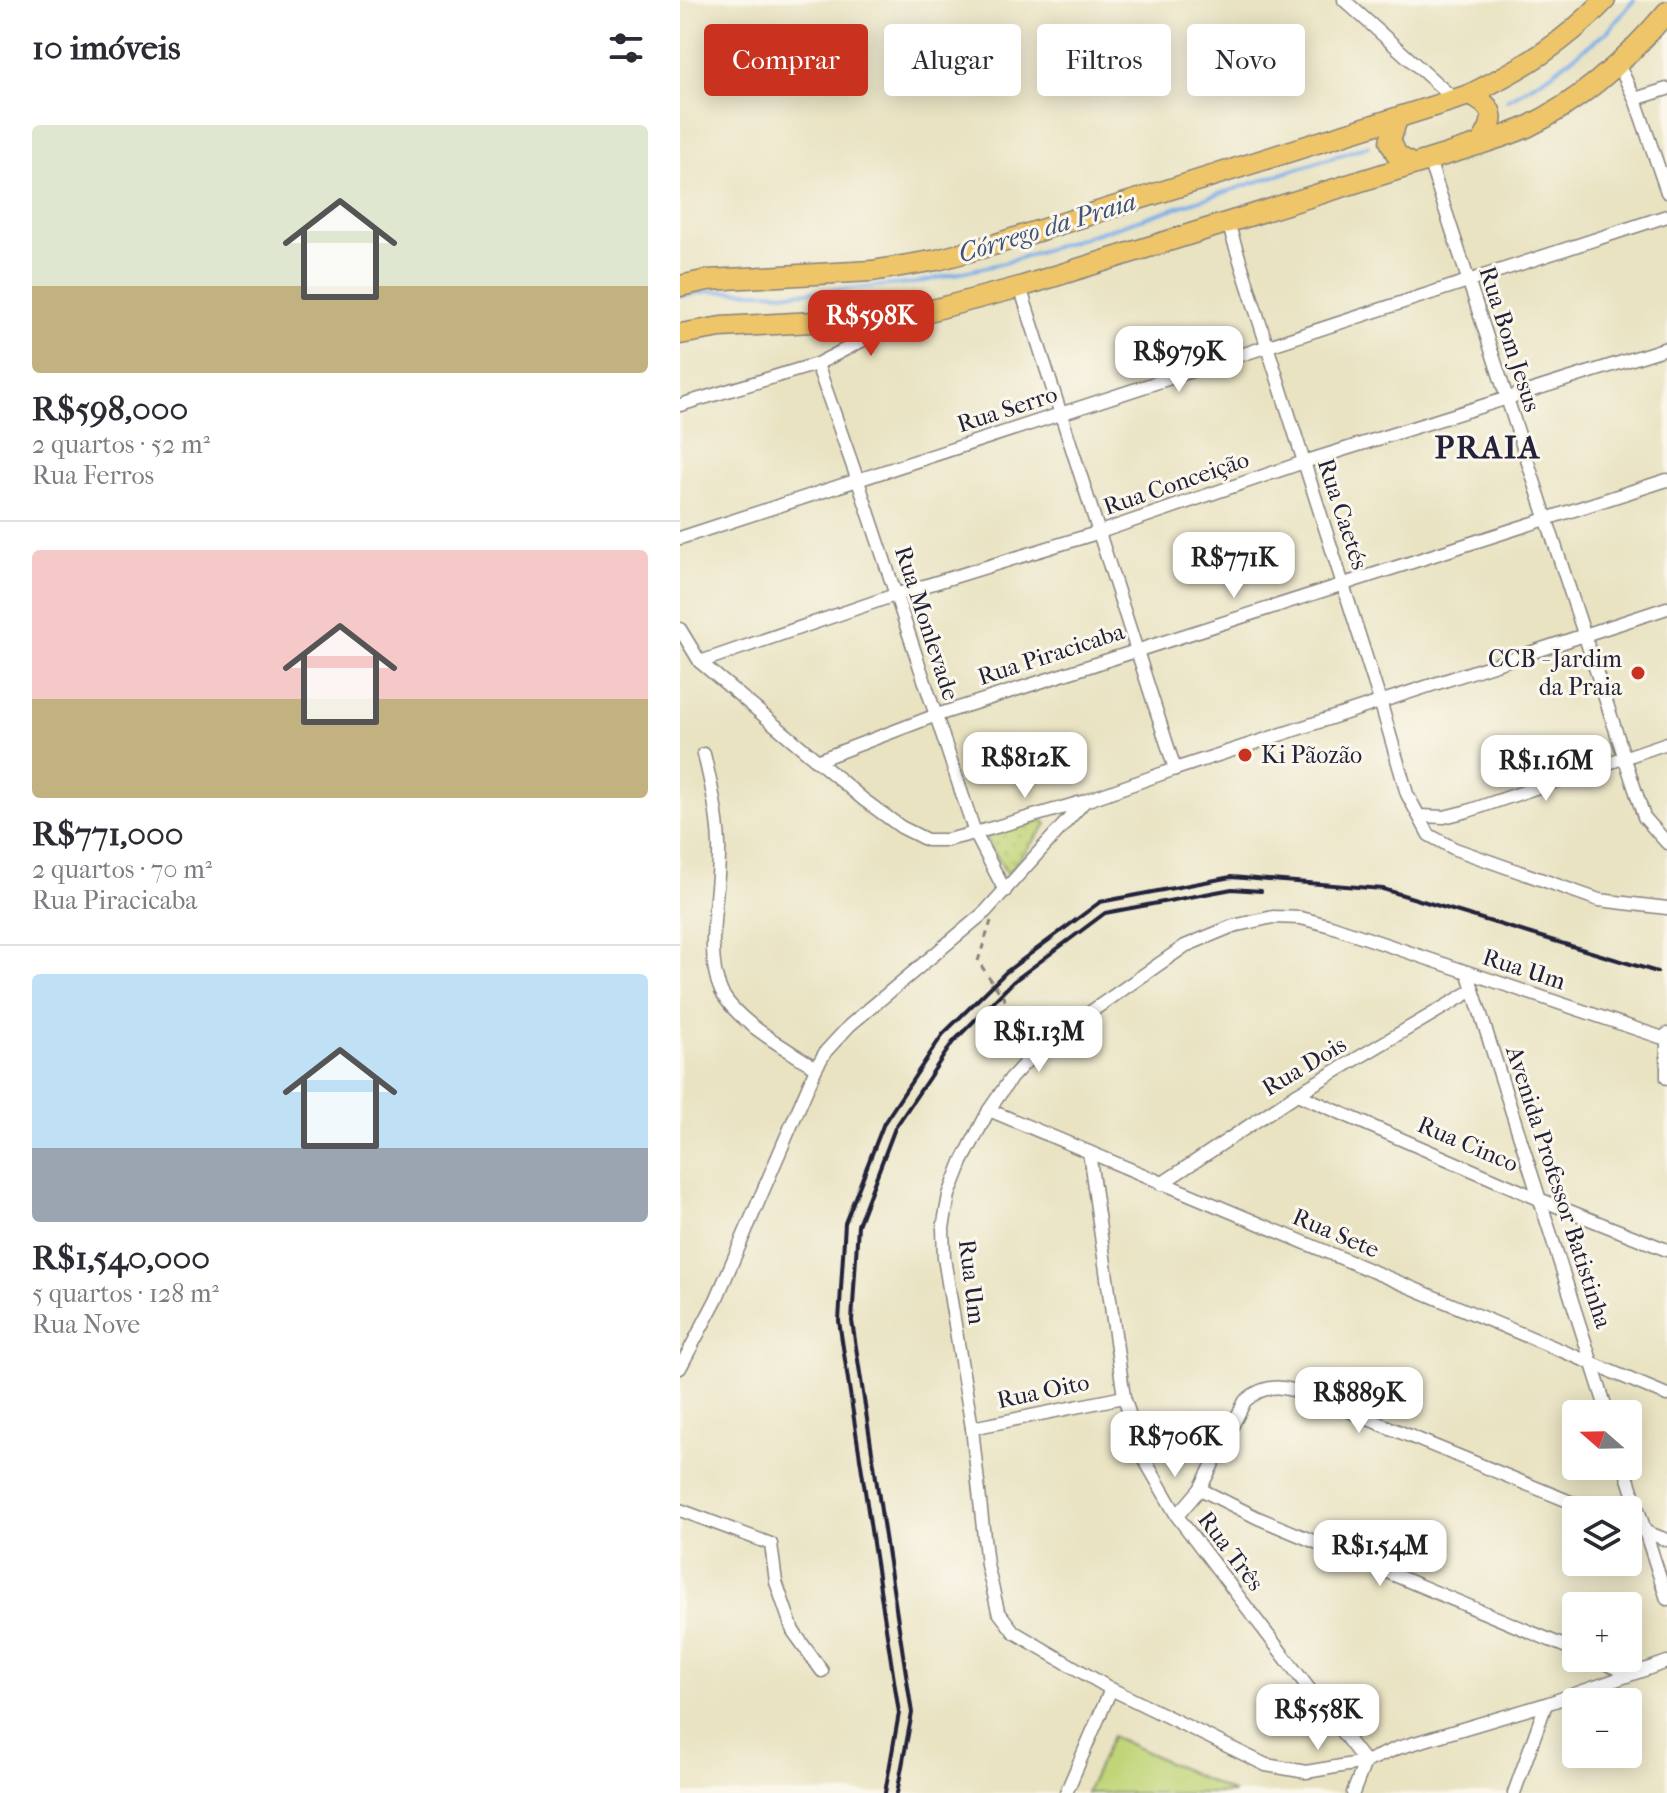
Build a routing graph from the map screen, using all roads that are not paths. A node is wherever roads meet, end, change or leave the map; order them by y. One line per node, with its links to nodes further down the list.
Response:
1 (1344, 0): 6 (street)
2 (1605, 0): 6 (main road)
3 (1667, 12): 4 (main road)
4 (1618, 64): 7 (street); 9 (main road)
5 (1667, 89): 7 (street)
6 (1462, 98): 8 (main road); 9 (main road)
7 (1635, 99): 11 (street)
8 (1397, 119): 10 (main road); 15 (main road)
9 (1480, 144): 10 (main road)
10 (1420, 162): 13 (main road); 14 (street, Rua Bom Jesus)
11 (1667, 192)
12 (1667, 216): 14 (street, Rua Serro)
13 (1228, 223): 16 (main road); 19 (street, Rua Caetés)
14 (1468, 282): 19 (street, Rua Serro); 22 (street, Rua Bom Jesus)
15 (680, 286)
16 (1020, 287): 17 (main road); 24 (street)
17 (906, 317): 18 (main road); 21 (street)
18 (680, 334)
19 (1267, 347): 24 (street, Rua Serro); 25 (street, Rua Caetés)
20 (1667, 348): 22 (street, Rua Conceição)
21 (817, 364): 23 (street); 27 (street, Rua Monlevade)
22 (1507, 399): 25 (street, Rua Conceição); 28 (street, Rua Bom Jesus)
23 (680, 405)
24 (1062, 413): 27 (street, Rua Serro); 29 (street)
25 (1304, 462): 29 (street, Rua Conceição); 31 (street, Rua Caetés)
26 (1667, 480): 28 (street, Rua Piracicaba)
27 (858, 481): 30 (street, Rua Serro); 32 (street, Rua Monlevade)
28 (1547, 519): 31 (street, Rua Piracicaba); 35 (street, Rua Bom Jesus)
29 (1100, 532): 32 (street, Rua Conceição); 36 (street)
30 (680, 538)
31 (1343, 585): 36 (street, Rua Piracicaba); 38 (street, Rua Caetés)
32 (895, 595): 37 (street, Rua Conceição); 39 (street, Rua Monlevade)
33 (1667, 608): 35 (street)
34 (680, 629): 37 (street)
35 (1586, 634): 38 (street); 42 (street, Rua Bom Jesus)
36 (1137, 649): 39 (street, Rua Piracicaba); 44 (street)
37 (700, 662): 43 (street)
38 (1381, 704): 44 (street); 46 (street, Rua Caetés)
39 (934, 716): 43 (street, Rua Piracicaba); 47 (street, Rua Monlevade)
40 (1667, 743): 42 (street)
41 (704, 754): 54 (street)
42 (1624, 756): 46 (street); 48 (street, Rua Bom Jesus)
43 (816, 761): 47 (street)
44 (1175, 769): 45 (street)
45 (1085, 801): 47 (street); 49 (street)
46 (1421, 816): 50 (street, Rua Caetés)
47 (975, 833): 49 (street, Rua Monlevade)
48 (1667, 843)
49 (1005, 891): 54 (street)
50 (1667, 908)
51 (1468, 974): 52 (street, Avenida Professor Batistinha); 53 (street, Rua Um); 57 (street, Rua Um)
52 (1473, 990): 56 (street, Rua Dois); 60 (street, Avenida Professor Batistinha)
53 (1666, 1036): 55 (street)
54 (816, 1068): 63 (street)
55 (1667, 1078)
56 (1297, 1094): 59 (street, Rua Dois); 60 (street, Rua Cinco)
57 (989, 1110): 58 (street, Rua Sete); 67 (street, Rua Um)
58 (1089, 1152): 59 (street, Rua Sete); 65 (street, Rua Três)
59 (1161, 1184): 62 (street, Rua Sete)
60 (1539, 1199): 61 (street, Rua Cinco); 62 (street, Avenida Professor Batistinha)
61 (1667, 1250)
62 (1593, 1364): 64 (street, Rua Sete); 66 (street, Avenida Professor Batistinha)
63 (680, 1368)
64 (1667, 1395)
65 (1124, 1397): 67 (street, Rua Oito); 72 (street, Rua Três)
66 (1604, 1400)
67 (972, 1428): 81 (street, Rua Um)
68 (1628, 1480): 73 (street)
69 (1200, 1489): 70 (street); 72 (street); 76 (street)
70 (1562, 1499)
71 (680, 1510): 78 (street)
72 (1177, 1516): 83 (street, Rua Três)
73 (1643, 1532): 74 (street); 75 (street)
74 (1667, 1540)
75 (1667, 1599)
76 (1562, 1645)
77 (1667, 1662): 80 (street, Rua Um)
78 (822, 1671)
79 (1626, 1672): 80 (street)
80 (1631, 1674): 82 (street, Rua Um)
81 (1111, 1689): 83 (street, Rua Um); 84 (street)
82 (1546, 1704): 83 (street, Rua Um); 86 (street)
83 (1365, 1762): 85 (street)
84 (1066, 1793)
85 (1353, 1793)
86 (1514, 1793)

